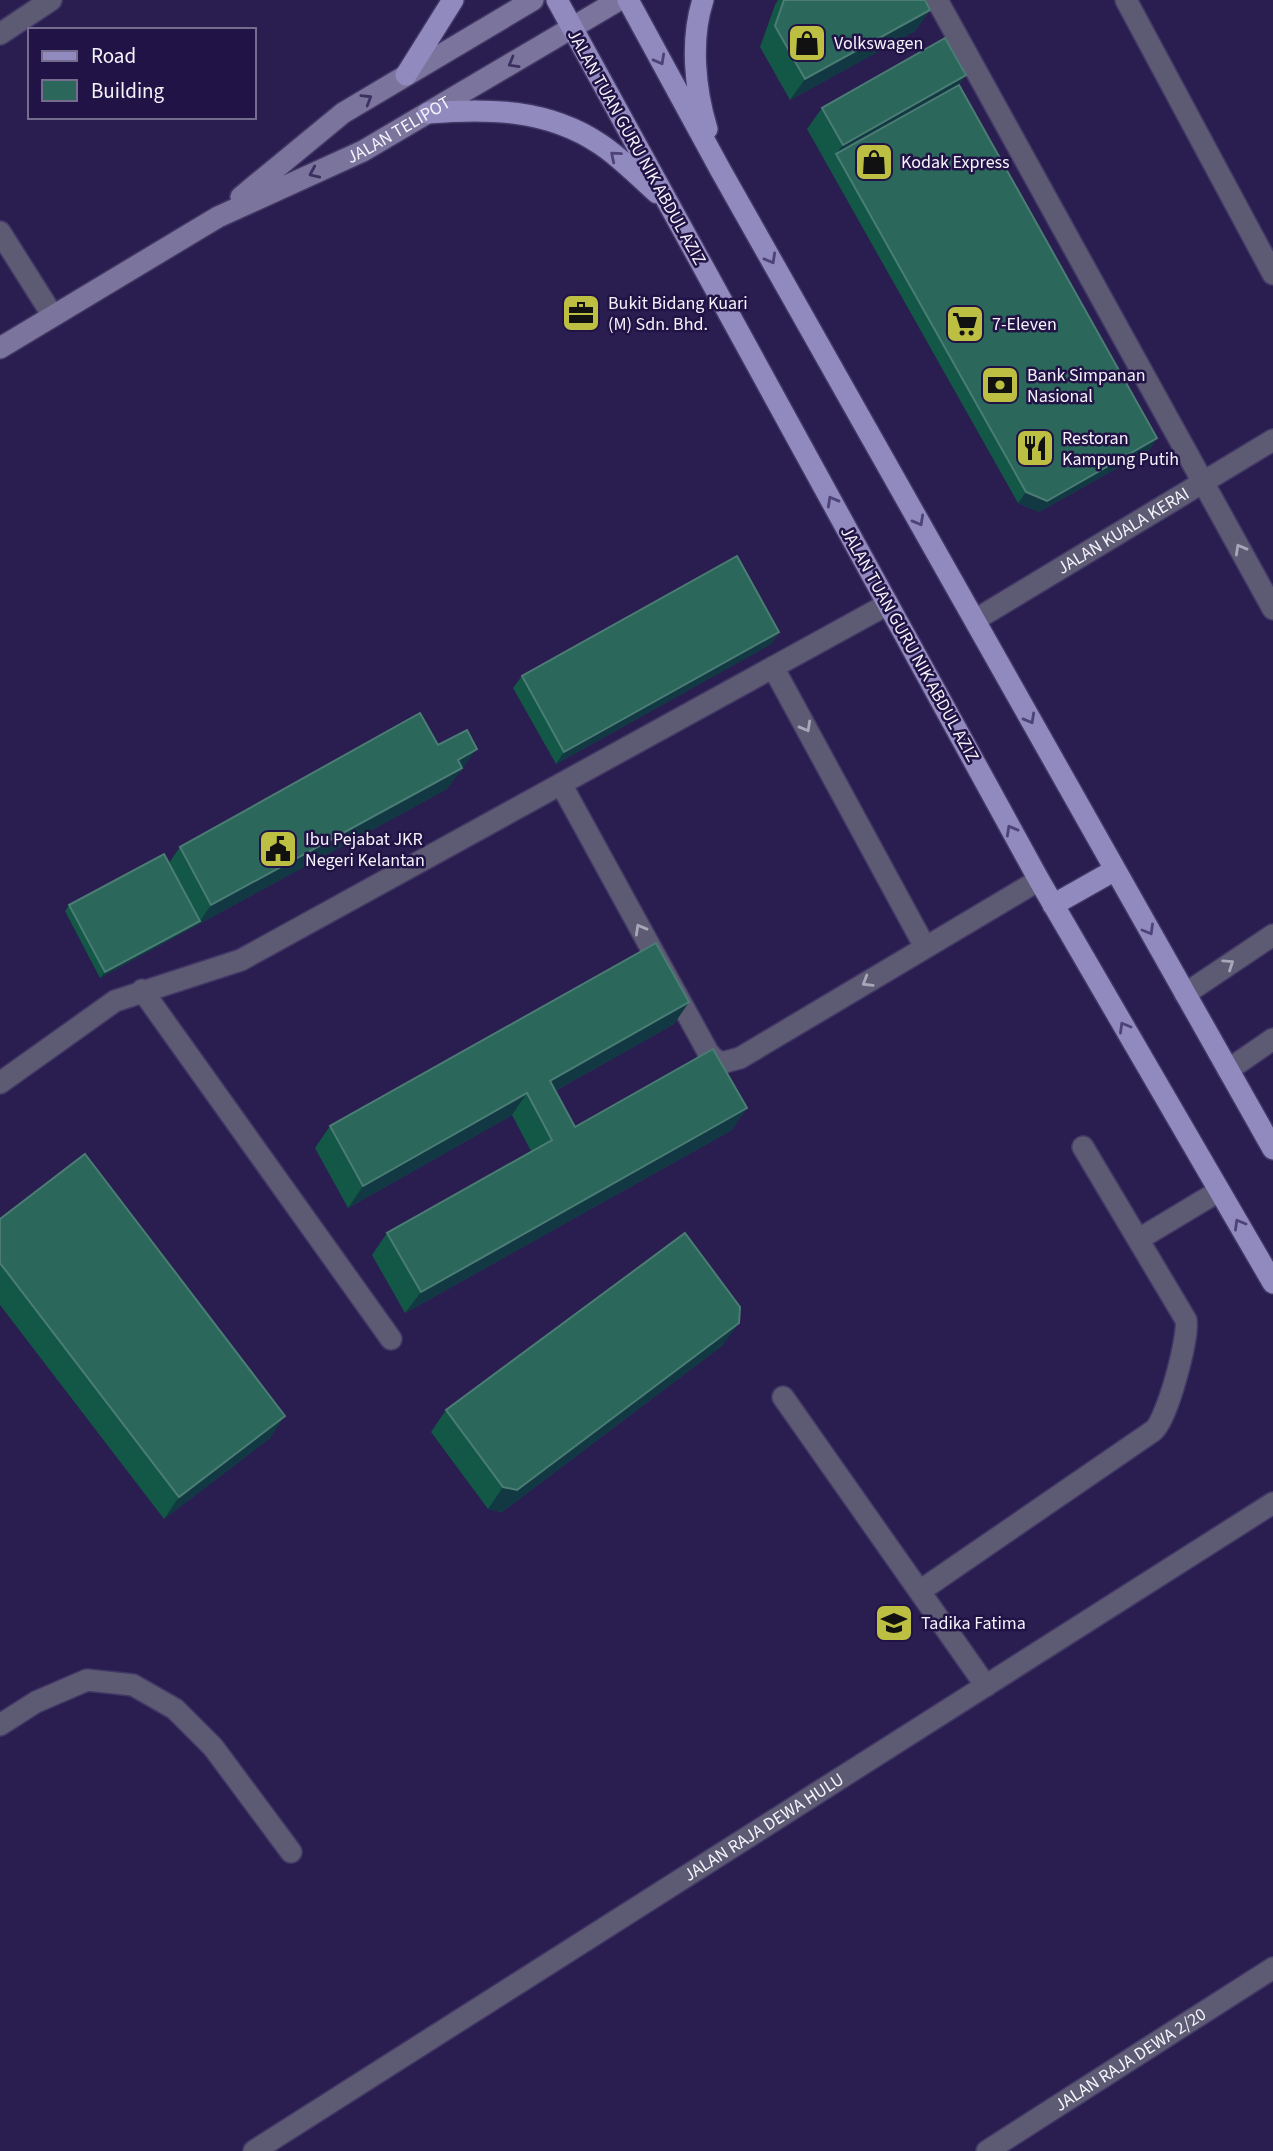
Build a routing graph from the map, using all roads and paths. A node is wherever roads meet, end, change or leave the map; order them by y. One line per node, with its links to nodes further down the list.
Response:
1 (51, 0): 11 (street)
2 (453, 0): 12 (main road)
3 (533, 0): 12 (main road, JALAN TELIPOT)
4 (557, 0): 10 (main road, JALAN TUAN GURU NIK ABDUL AZIZ)
5 (619, 0): 10 (main road, JALAN TELIPOT)
6 (628, 0): 14 (main road, one-way to 14)
7 (702, 0): 14 (main road)
8 (937, 0): 22 (street)
9 (1126, 0): 18 (street)
10 (572, 28): 13 (main road, JALAN TELIPOT, one-way to 13); 15 (main road, JALAN TUAN GURU NIK ABDUL AZIZ)
11 (0, 34)
12 (406, 75): 16 (main road, JALAN TELIPOT, one-way to 12)
13 (428, 113): 15 (main road, one-way to 13); 16 (main road, JALAN TELIPOT, one-way to 16)
14 (721, 171): 25 (main road, one-way to 25)
15 (667, 201): 23 (main road, JALAN TUAN GURU NIK ABDUL AZIZ, one-way to 15)
16 (218, 217): 19 (main road, JALAN TELIPOT)
17 (0, 232): 19 (street)
18 (1273, 274)
19 (53, 316): 20 (main road, JALAN TELIPOT)
20 (0, 348)
21 (1273, 440): 22 (street, JALAN KUALA KERAI)
22 (1203, 482): 24 (street, one-way to 22); 25 (street, JALAN KUALA KERAI)
23 (888, 604): 26 (street); 29 (main road, JALAN TUAN GURU NIK ABDUL AZIZ, one-way to 23)
24 (1273, 609)
25 (975, 620): 28 (main road, one-way to 28)
26 (773, 667): 27 (street); 32 (street, one-way to 32)
27 (561, 784): 32 (street, one-way to 27); 33 (street)
28 (1115, 870): 30 (main road); 34 (main road, one-way to 34)
29 (1039, 880): 30 (main road, JALAN TUAN GURU NIK ABDUL AZIZ); 32 (street)
30 (1053, 905): 40 (main road, JALAN TUAN GURU NIK ABDUL AZIZ, one-way to 30)
31 (1273, 935): 34 (street, one-way to 31)
32 (925, 947)
33 (142, 990): 37 (street); 43 (street)
34 (1185, 994): 36 (main road)
35 (1273, 1040): 36 (street)
36 (1228, 1070): 39 (main road)
37 (0, 1083)
38 (1083, 1147): 41 (street)
39 (1273, 1149)
40 (1219, 1191): 41 (street); 42 (main road, JALAN TUAN GURU NIK ABDUL AZIZ, one-way to 40)
41 (1139, 1239): 46 (street)
42 (1273, 1283)
43 (391, 1339)
44 (783, 1397): 46 (street)
45 (1273, 1503): 47 (street, JALAN RAJA DEWA HULU)
46 (920, 1591): 47 (street)
47 (986, 1686): 51 (street, JALAN RAJA DEWA HULU)
48 (0, 1725): 49 (street)
49 (290, 1853)
50 (1273, 1968): 52 (street, JALAN RAJA DEWA 2/20)
51 (254, 2151)
52 (986, 2151)

